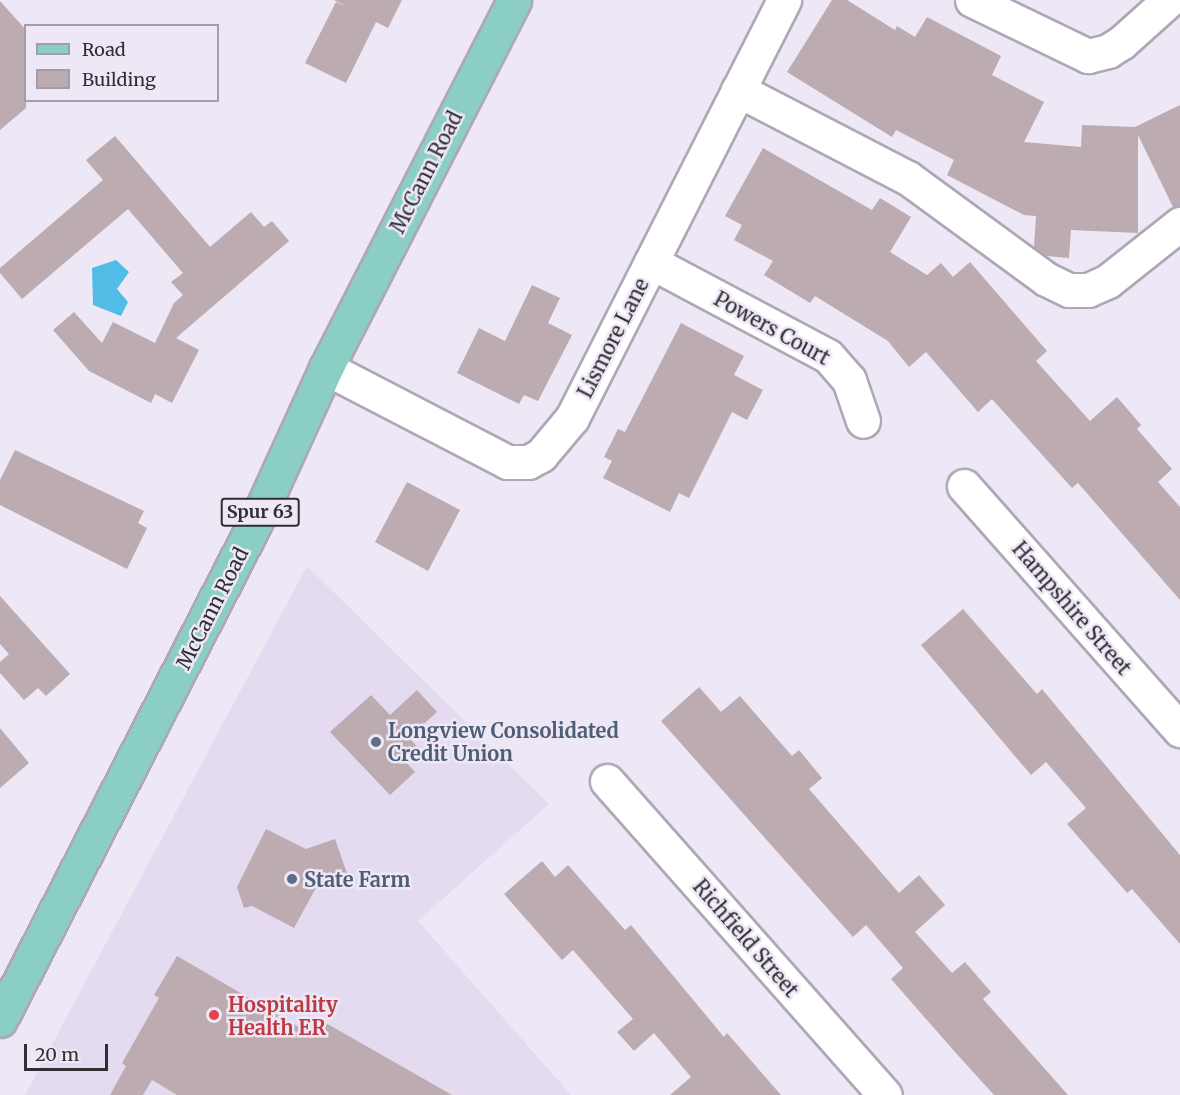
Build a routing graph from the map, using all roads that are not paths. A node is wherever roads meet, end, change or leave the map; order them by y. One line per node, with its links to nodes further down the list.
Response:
1 (514, 0): 8 (main road, McCann Road / Spur 63)
2 (784, 0): 5 (street, Lismore Lane)
3 (972, 0): 4 (street)
4 (1169, 0)
5 (738, 90): 6 (street); 7 (street, Lismore Lane)
6 (1180, 224)
7 (651, 262): 8 (street, Lismore Lane); 9 (street, Powers Court)
8 (326, 368): 13 (main road, McCann Road / Spur 63)
9 (863, 421)
10 (964, 486): 11 (street, Hampshire Street)
11 (1180, 730)
12 (607, 782): 14 (street, Richfield Street)
13 (0, 1020)
14 (885, 1095)

